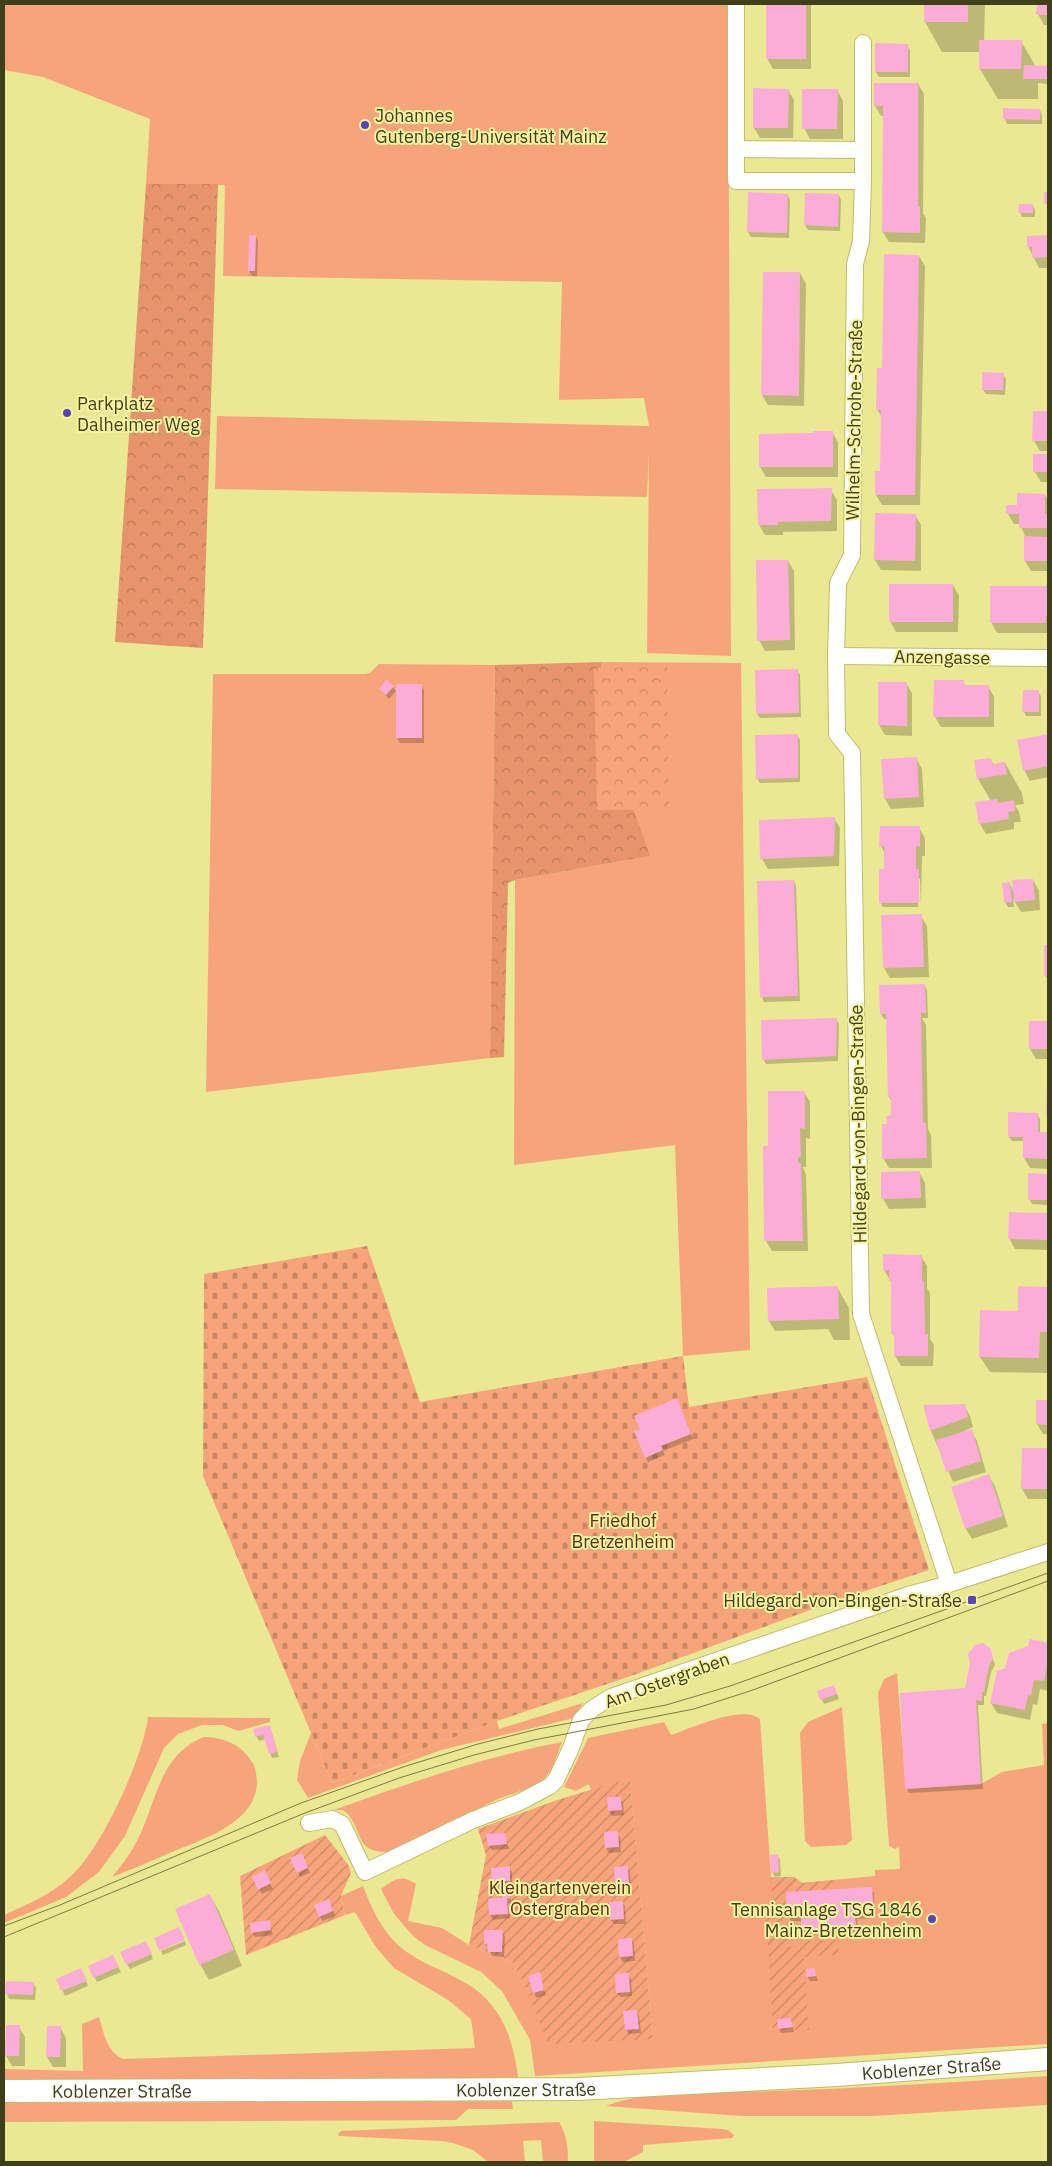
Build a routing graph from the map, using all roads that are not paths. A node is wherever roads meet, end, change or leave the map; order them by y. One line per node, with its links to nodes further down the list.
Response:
1 (736, 4): 3 (street)
2 (863, 43): 4 (street, Wilhelm-Schrohe-Straße)
3 (736, 149): 4 (street); 5 (street)
4 (863, 150): 5 (street, Wilhelm-Schrohe-Straße)
5 (863, 181): 6 (street, Wilhelm-Schrohe-Straße)
6 (836, 656): 7 (street, Anzengasse); 9 (street, Hildegard-von-Bingen-Straße)
7 (1048, 658)
8 (1048, 1552): 9 (street, Am Ostergraben)
9 (949, 1584): 10 (street, Am Ostergraben)
10 (309, 1823)
11 (1048, 2059): 12 (main road, Koblenzer Straße)
12 (4, 2091)

